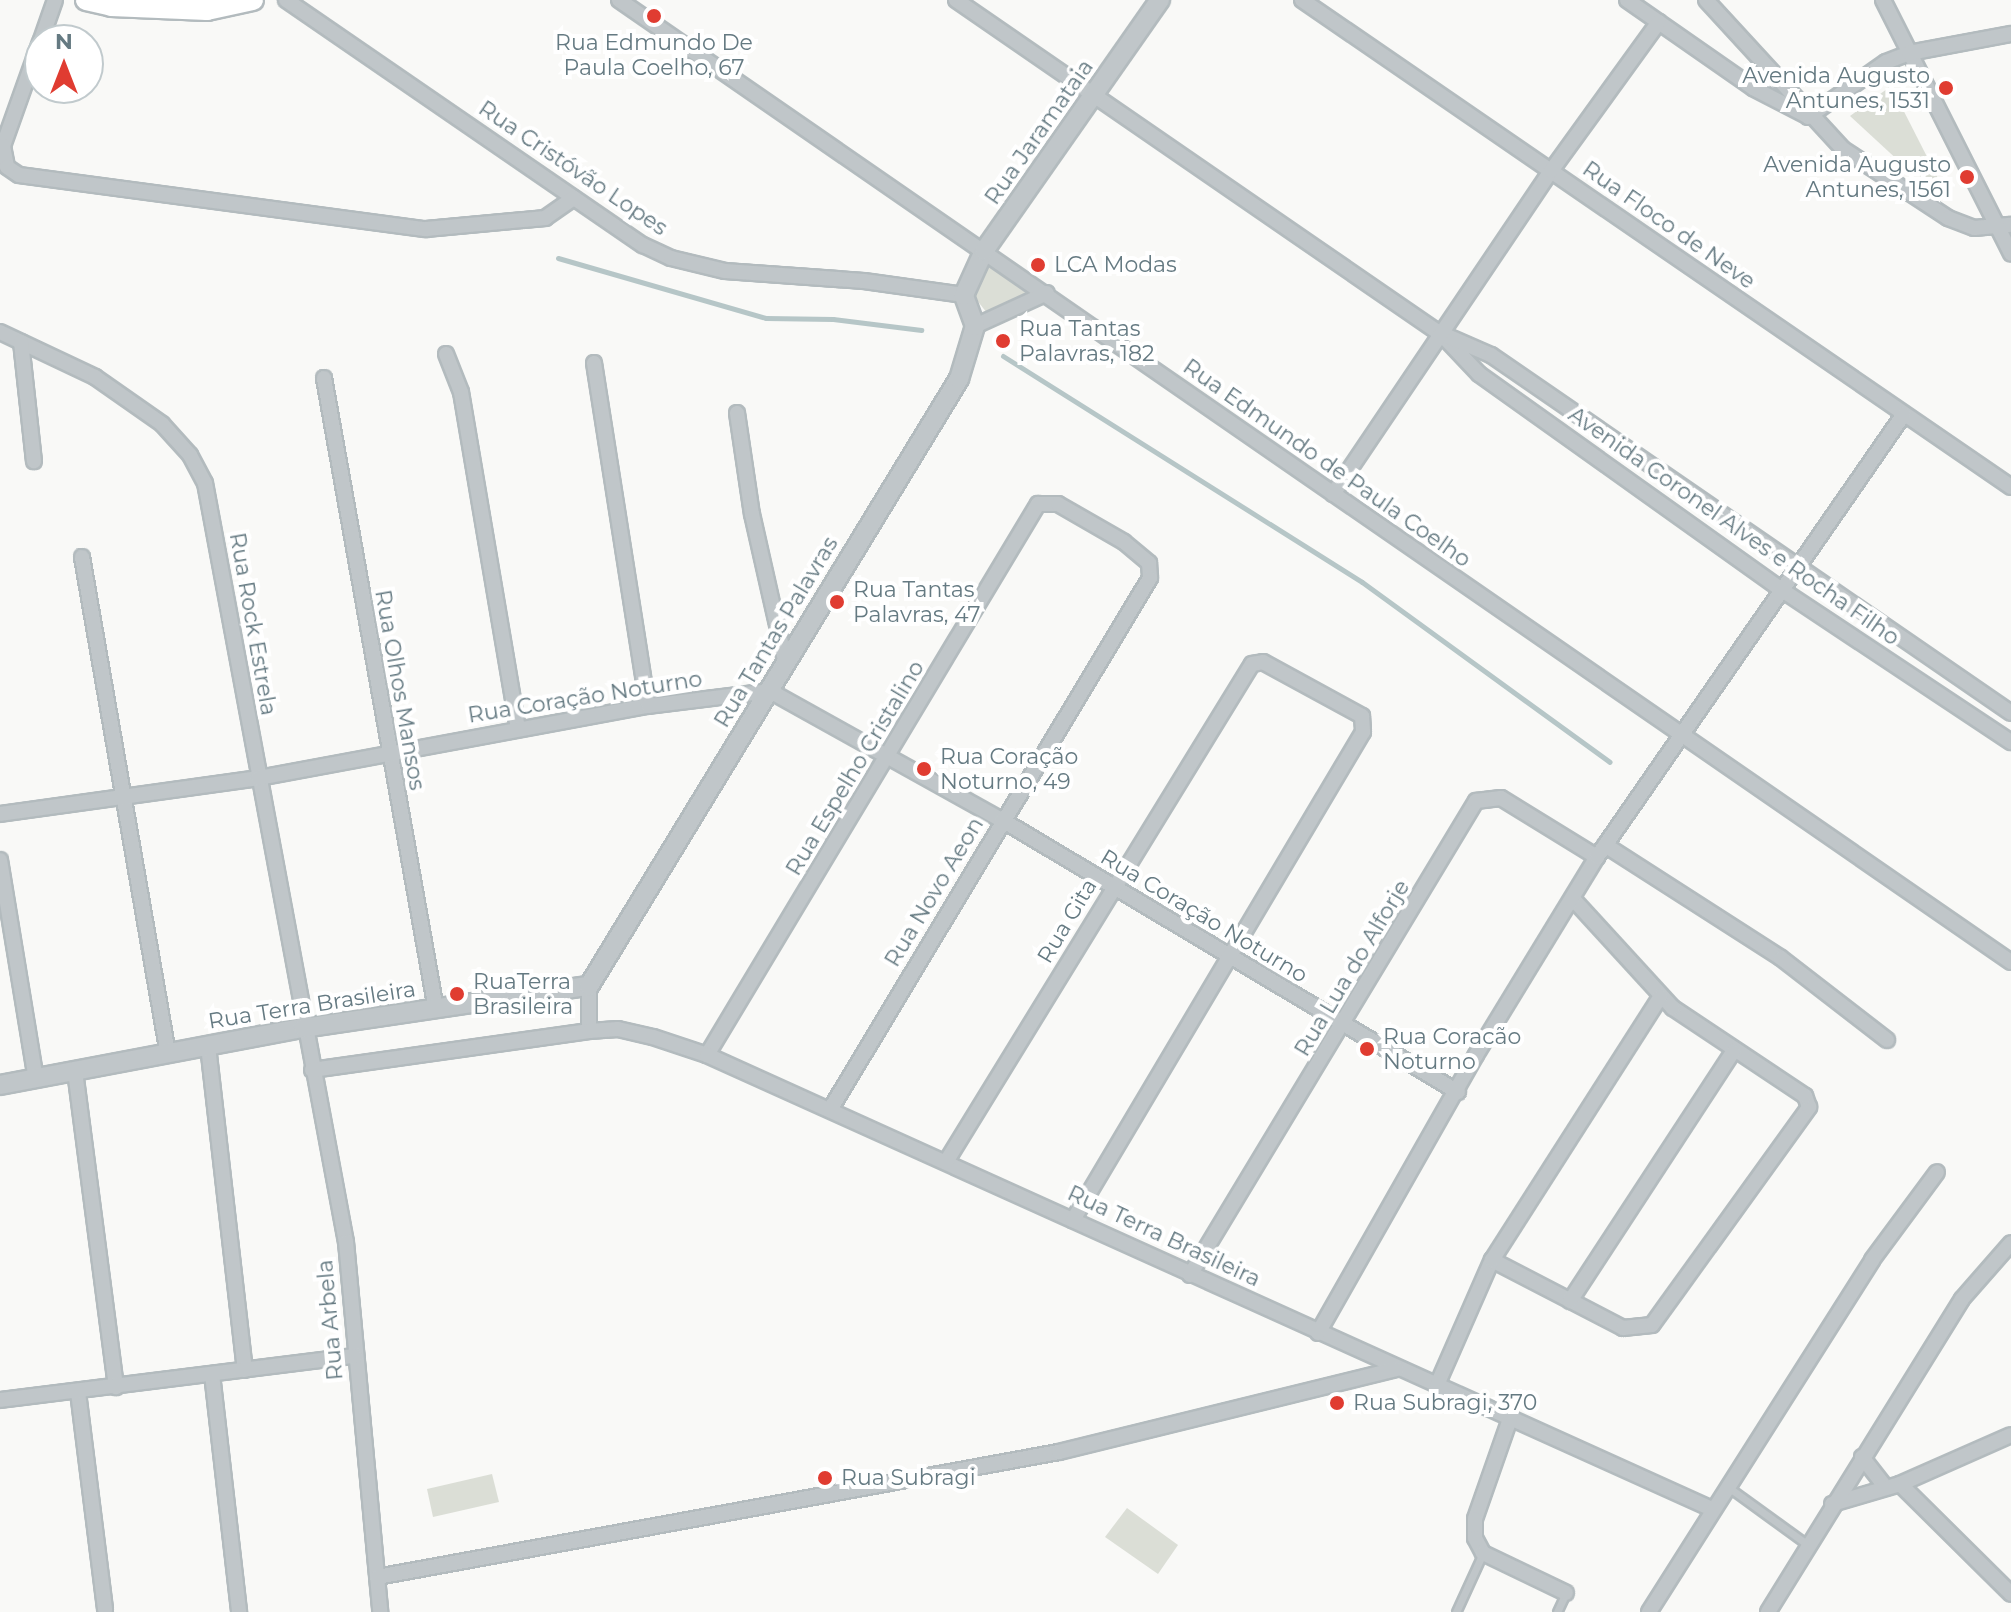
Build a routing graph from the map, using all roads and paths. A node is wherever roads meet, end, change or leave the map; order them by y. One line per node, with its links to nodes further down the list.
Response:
1 (55, 0): 13 (street)
2 (86, 0): 3 (main road)
3 (253, 0)
4 (286, 0): 20 (street, Rua Cristóvão Lopes)
5 (619, 0): 22 (street, Rua Edmundo de Paula Coelho)
6 (956, 0): 17 (street, Avenida Coronel Alves e Rocha Filho)
7 (1160, 0): 17 (street, Rua Jaramataia)
8 (1302, 0): 19 (street, Rua Floco de Neve)
9 (1627, 0): 12 (street)
10 (1706, 0): 18 (street)
11 (1883, 0): 15 (street)
12 (1659, 22): 18 (street); 19 (street)
13 (46, 24)
14 (2011, 34): 15 (street)
15 (1909, 53): 18 (street); 21 (street)
16 (24, 86): 20 (street)
17 (1094, 95): 22 (street, Rua Jaramataia); 28 (street, Avenida Coronel Alves e Rocha Filho)
18 (1808, 117): 21 (street)
19 (1551, 171): 28 (street); 34 (street, Rua Floco de Neve)
20 (574, 198): 25 (street, Rua Cristóvão Lopes)
21 (2005, 226): 23 (street)
22 (984, 251): 24 (street, Rua Edmundo de Paula Coelho); 25 (street, Rua Jaramataia)
23 (2011, 253)
24 (1047, 293): 26 (street); 37 (street, Rua Edmundo de Paula Coelho)
25 (964, 295): 26 (street)
26 (975, 326): 42 (street, Rua Tantas Palavras)
27 (0, 332): 29 (street, Rua Rock Estrela)
28 (1442, 335): 37 (street); 40 (street, Avenida Coronel Alves e Rocha Filho); 41 (street, Avenida Coronel Alves e Rocha Filho)
29 (21, 342): 35 (street); 51 (street, Rua Rock Estrela)
30 (446, 354): 46 (street)
31 (594, 363): 44 (street)
32 (324, 378): 49 (street, Rua Olhos Mansos)
33 (737, 413): 42 (street)
34 (1904, 414): 36 (street, Rua Floco de Neve); 40 (street)
35 (34, 461)
36 (2011, 487)
37 (1333, 494): 47 (street, Rua Edmundo de Paula Coelho)
38 (1038, 504): 50 (street, Rua Espelho Cristalino); 54 (street, Rua Novo Aeon)
39 (82, 557): 52 (street)
40 (1797, 567): 41 (street); 45 (street, Avenida Coronel Alves e Rocha Filho)
41 (1782, 590): 47 (street); 48 (street, Avenida Coronel Alves e Rocha Filho)
42 (785, 660): 43 (street, Rua Tantas Palavras)
43 (770, 691): 44 (street, Rua Coração Noturno); 50 (street, Rua Coração Noturno); 61 (street, Rua Tantas Palavras)
44 (648, 706): 46 (street, Rua Coração Noturno)
45 (2011, 713)
46 (518, 728): 49 (street, Rua Coração Noturno)
47 (1677, 735): 55 (street); 60 (street, Rua Edmundo de Paula Coelho)
48 (2011, 742)
49 (389, 753): 51 (street, Rua Coração Noturno); 63 (street, Rua Olhos Mansos)
50 (889, 754): 54 (street, Rua Coração Noturno); 71 (street, Rua Espelho Cristalino)
51 (258, 778): 52 (street, Rua Coração Noturno); 65 (street, Rua Rock Estrela)
52 (126, 795): 53 (street, Rua Coração Noturno); 70 (street)
53 (0, 814)
54 (1002, 820): 57 (street, Rua Coração Noturno); 77 (street, Rua Novo Aeon)
55 (1601, 851): 58 (street); 64 (street, Rua Lua do Alforje); 67 (street)
56 (0, 860): 74 (street)
57 (1114, 887): 59 (street, Rua Coração Noturno); 59 (street, Rua Gita); 78 (street, Rua Gita)
58 (1574, 900): 62 (street); 76 (street)
59 (1229, 956): 64 (street, Rua Coração Noturno); 80 (street)
60 (2011, 962)
61 (589, 986): 63 (street, Rua Terra Brasileira); 66 (street)
62 (1661, 996): 69 (street); 82 (street)
63 (436, 1009): 65 (street, Rua Terra Brasileira)
64 (1344, 1025): 76 (street, Rua Coração Noturno); 83 (street, Rua Lua do Alforje)
65 (303, 1028): 68 (street, Rua Terra Brasileira); 72 (street, Rua Arbela)
66 (589, 1031): 71 (street, Rua Terra Brasileira); 72 (street, Rua Terra Brasileira)
67 (1887, 1040)
68 (208, 1046): 70 (street, Rua Terra Brasileira); 88 (street)
69 (1733, 1052): 84 (street); 84 (street)
70 (168, 1054): 73 (street, Rua Terra Brasileira)
71 (707, 1055): 77 (street, Rua Terra Brasileira)
72 (312, 1070): 86 (street, Rua Arbela)
73 (75, 1071): 74 (street, Rua Terra Brasileira); 91 (street)
74 (36, 1079): 75 (street, Rua Terra Brasileira)
75 (0, 1085)
76 (1458, 1092): 85 (street)
77 (830, 1110): 78 (street, Rua Terra Brasileira)
78 (946, 1162): 80 (street, Rua Terra Brasileira)
79 (1937, 1172): 97 (street)
80 (1073, 1220): 83 (street, Rua Terra Brasileira)
81 (2011, 1243): 96 (street)
82 (1492, 1260): 84 (street); 90 (street)
83 (1190, 1275): 85 (street, Rua Terra Brasileira)
84 (1570, 1301)
85 (1318, 1333): 87 (street, Rua Terra Brasileira)
86 (355, 1356): 88 (street); 103 (street, Rua Arbela)
87 (1397, 1369): 90 (street, Rua Terra Brasileira); 103 (street)
88 (245, 1370): 89 (street)
89 (212, 1374): 91 (street); 107 (street)
90 (1437, 1385): 94 (street, Rua Terra Brasileira)
91 (116, 1387): 92 (street)
92 (78, 1392): 93 (street); 106 (street)
93 (0, 1400)
94 (1511, 1416): 100 (street, Rua Terra Brasileira); 102 (street)
95 (2011, 1435): 98 (street)
96 (1862, 1457): 98 (street); 99 (street)
97 (1727, 1486): 100 (street); 101 (lane)
98 (1893, 1486): 99 (street); 105 (street)
99 (1832, 1504): 101 (street)
100 (1712, 1509): 111 (street)
101 (1808, 1545): 112 (street)
102 (1483, 1553): 104 (street); 109 (lane)
103 (377, 1577): 108 (street, Rua Arbela)
104 (1566, 1593): 110 (lane)
105 (2011, 1594)
106 (105, 1609)
107 (239, 1612)
108 (380, 1612)
109 (1456, 1612)
110 (1557, 1612)
111 (1649, 1612)
112 (1768, 1612)

